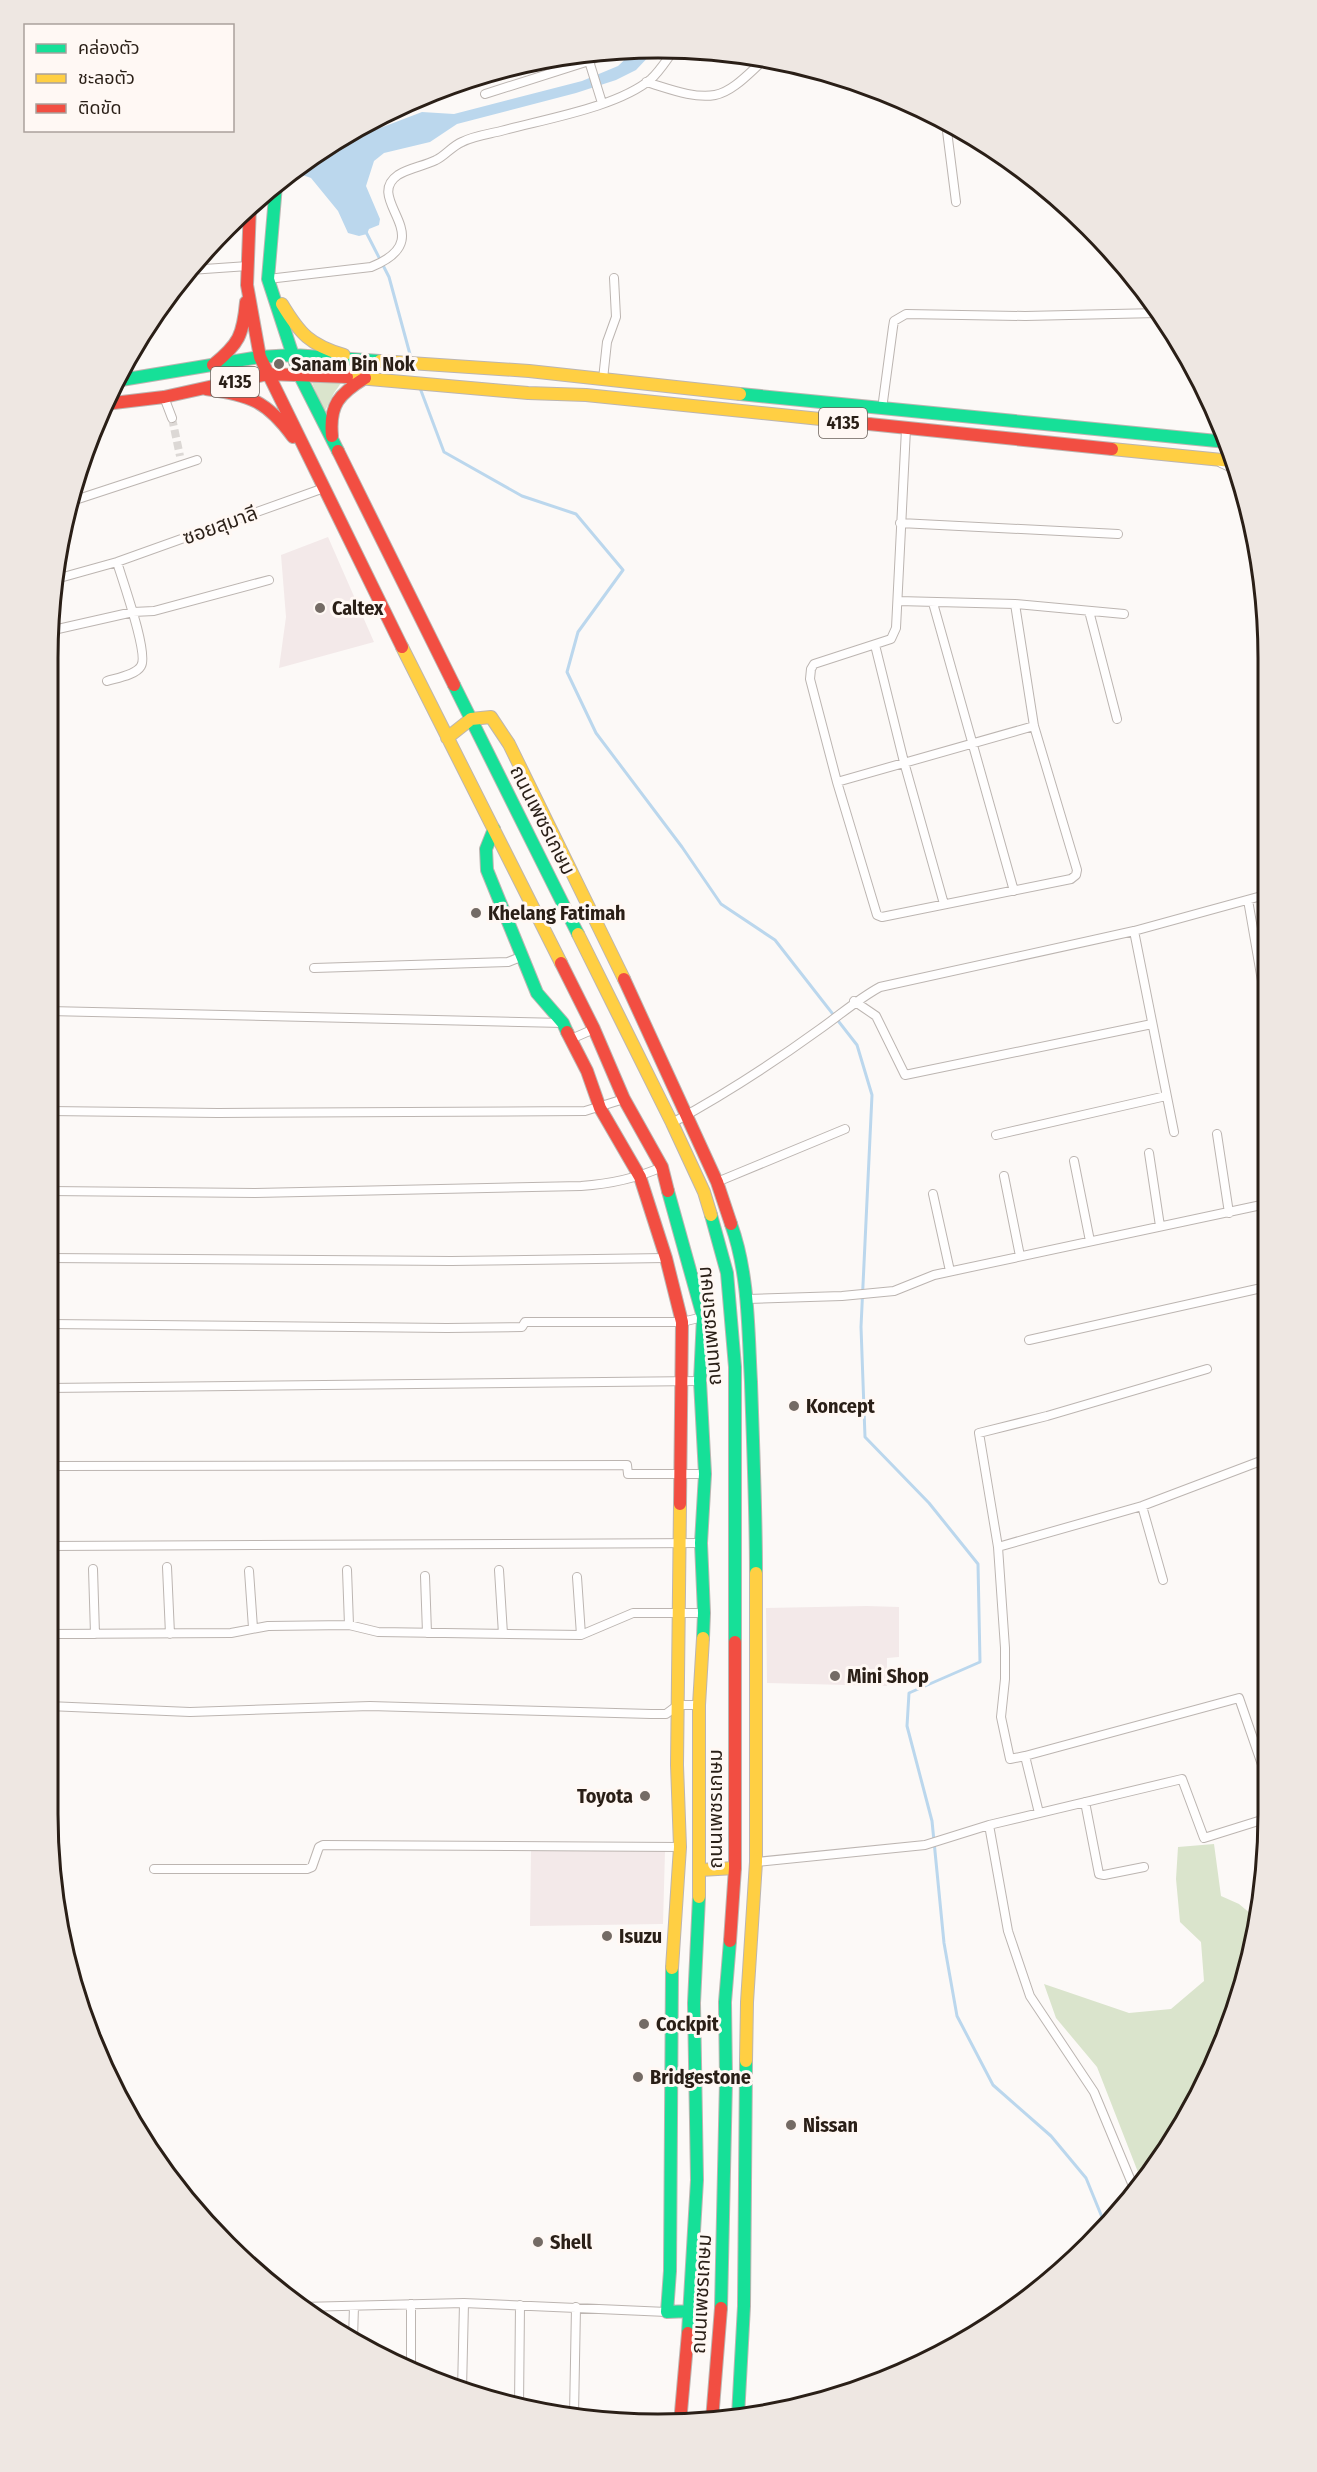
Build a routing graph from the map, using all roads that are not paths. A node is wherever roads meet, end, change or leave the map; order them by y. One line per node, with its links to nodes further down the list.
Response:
1 (667, 58): 7 (street)
2 (590, 63): 9 (street)
3 (581, 64): 6 (street)
4 (561, 67): 6 (street)
5 (756, 67): 7 (street)
6 (568, 68): 8 (street)
7 (646, 82): 9 (street)
8 (485, 94)
9 (601, 100): 17 (street)
10 (947, 133): 12 (street)
11 (275, 197): 17 (main road, ถนนเพชรเกษม)
12 (956, 202)
13 (250, 220): 14 (main road, ถนนเพชรเกษม)
14 (248, 266): 15 (street); 18 (main road, ถนนเพชรเกษม)
15 (202, 269)
16 (614, 278): 28 (street)
17 (268, 279): 20 (main road, ถนนเพชรเกษม); 22 (main road)
18 (247, 285): 21 (main road, ถนนเพชรเกษม); 23 (main road)
19 (1149, 313): 32 (street)
20 (293, 355): 21 (main road, 4135); 22 (main road, 4135); 25 (main road, ถนนเพชรเกษม)
21 (260, 357): 23 (main road, 4135); 24 (main road, ถนนเพชรเกษม)
22 (362, 360): 28 (main road, 4135)
23 (212, 365): 27 (main road, 4135)
24 (268, 374): 25 (main road, 4135); 29 (main road, 4135); 40 (main road, ถนนเพชรเกษม)
25 (299, 374): 26 (main road, 4135); 36 (main road, ถนนเพชรเกษม)
26 (365, 378): 34 (main road, 4135); 36 (main road)
27 (128, 379)
28 (603, 379): 32 (main road, 4135)
29 (204, 389): 30 (main road, 4135); 40 (main road)
30 (164, 397): 31 (main road, 4135); 33 (street)
31 (116, 403)
32 (882, 409): 35 (main road, 4135)
33 (172, 418)
34 (906, 429): 38 (main road, 4135); 46 (street)
35 (1217, 439)
36 (333, 443): 60 (main road, ถนนเพชรเกษม)
37 (180, 456): 43 (street)
38 (1213, 458): 41 (main road, 4135); 42 (street)
39 (197, 460): 43 (street)
40 (309, 460): 44 (main road, ถนนเพชรเกษม)
41 (1225, 460)
42 (1227, 465)
43 (169, 468): 45 (street)
44 (324, 488): 48 (street, ซอยสุมาลี); 63 (main road, ถนนเพชรเกษม)
45 (80, 498)
46 (900, 523): 47 (street); 51 (street)
47 (1118, 534)
48 (117, 562): 49 (street, ซอยสุมาลี); 55 (street)
49 (65, 577)
50 (268, 580): 55 (street)
51 (898, 601): 52 (street); 58 (street)
52 (933, 603): 53 (street); 64 (street)
53 (1015, 604): 54 (street); 62 (street)
54 (1089, 611): 56 (street); 61 (street)
55 (133, 612): 57 (street); 59 (street)
56 (1124, 614)
57 (60, 629)
58 (875, 645): 65 (street); 66 (street)
59 (107, 681)
60 (471, 719): 63 (main road); 86 (main road); 87 (main road, ถนนเพชรเกษม)
61 (1117, 719)
62 (1034, 726): 64 (street); 68 (street)
63 (447, 738): 67 (main road, ถนนเพชรเกษม)
64 (972, 744): 65 (street); 68 (street)
65 (904, 762): 66 (street); 71 (street)
66 (837, 782): 71 (street)
67 (494, 830): 73 (main road); 80 (main road, ถนนเพชรเกษม)
68 (1014, 891): 71 (street)
69 (1258, 897): 70 (street)
70 (1248, 900): 72 (street); 74 (street)
71 (944, 904)
72 (1134, 931): 76 (street); 79 (street)
73 (523, 956): 75 (street); 78 (main road)
74 (1258, 958)
75 (314, 968)
76 (854, 1001): 79 (street); 86 (street)
77 (58, 1011): 78 (street)
78 (563, 1023): 81 (main road)
79 (1152, 1024): 82 (street)
80 (594, 1029): 81 (street); 83 (main road, ถนนเพชรเกษม)
81 (571, 1039): 84 (main road)
82 (1166, 1096): 89 (street); 91 (street)
83 (624, 1099): 84 (street); 94 (main road, ถนนเพชรเกษม)
84 (600, 1108): 85 (street); 96 (main road)
85 (58, 1111)
86 (685, 1116): 87 (street); 97 (main road)
87 (672, 1123): 115 (main road, ถนนเพชรเกษม)
88 (845, 1129): 97 (street)
89 (1174, 1132)
90 (1217, 1134): 101 (street)
91 (996, 1135)
92 (1149, 1153): 102 (street)
93 (1074, 1161): 103 (street)
94 (662, 1167): 96 (street); 110 (main road, ถนนเพชรเกษม)
95 (1004, 1176): 104 (street)
96 (640, 1177): 98 (street); 106 (main road)
97 (717, 1182): 109 (main road)
98 (58, 1191)
99 (933, 1194): 107 (street)
100 (1258, 1206): 101 (street)
101 (1229, 1213): 102 (street)
102 (1160, 1226): 103 (street)
103 (1090, 1240): 104 (street)
104 (1020, 1256): 107 (street)
105 (58, 1258): 106 (street)
106 (666, 1258): 111 (main road)
107 (950, 1271): 109 (street)
108 (1258, 1289): 113 (street)
109 (747, 1299): 114 (main road)
110 (704, 1317): 111 (street); 118 (main road, ถนนเพชรเกษม)
111 (681, 1322): 112 (street); 117 (main road)
112 (58, 1324)
113 (1029, 1340)
114 (750, 1366): 115 (street); 157 (main road)
115 (735, 1367): 159 (main road, ถนนเพชรเกษม)
116 (1207, 1369): 128 (street)
117 (681, 1382): 118 (street); 119 (street); 122 (main road)
118 (700, 1382): 123 (main road, ถนนเพชรเกษม)
119 (58, 1388)
120 (1258, 1462): 124 (street)
121 (58, 1466): 122 (street)
122 (680, 1474): 123 (street); 125 (main road)
123 (705, 1474): 126 (main road, ถนนเพชรเกษม)
124 (1142, 1506): 128 (street); 136 (street)
125 (679, 1543): 126 (street); 127 (street); 137 (main road)
126 (701, 1543): 138 (main road, ถนนเพชรเกษม)
127 (58, 1546)
128 (998, 1547): 151 (street)
129 (167, 1567): 144 (street)
130 (93, 1569): 143 (street)
131 (347, 1570): 139 (street)
132 (499, 1570): 145 (street)
133 (249, 1571): 140 (street)
134 (424, 1576): 141 (street)
135 (577, 1577): 146 (street)
136 (1163, 1580)
137 (679, 1613): 138 (street); 146 (street); 147 (main road)
138 (704, 1613): 148 (main road, ถนนเพชรเกษม)
139 (349, 1625): 140 (street); 141 (street)
140 (253, 1628): 144 (street)
141 (427, 1633): 145 (street)
142 (58, 1634): 143 (street)
143 (95, 1634): 144 (street)
144 (170, 1634)
145 (502, 1634): 146 (street)
146 (581, 1635)
147 (678, 1705): 148 (street); 149 (street); 156 (main road)
148 (699, 1705): 161 (main road, ถนนเพชรเกษม)
149 (58, 1706)
150 (1258, 1751): 151 (street)
151 (1025, 1756): 153 (street)
152 (1085, 1802): 153 (street); 154 (street); 158 (street)
153 (1039, 1813): 155 (street)
154 (1258, 1821)
155 (988, 1825): 157 (street); 162 (street)
156 (680, 1847): 160 (street); 170 (main road)
157 (756, 1862): 176 (main road)
158 (1144, 1867)
159 (735, 1868): 161 (main road); 177 (main road, ถนนเพชรเกษม)
160 (154, 1869)
161 (700, 1870): 169 (main road, ถนนเพชรเกษม)
162 (1132, 2183)
163 (464, 2303): 164 (street); 165 (street); 173 (street)
164 (411, 2304): 166 (street); 172 (street)
165 (520, 2305): 168 (street); 174 (street)
166 (354, 2306): 167 (street); 171 (street)
167 (317, 2307)
168 (576, 2307): 170 (street); 175 (street)
169 (690, 2311): 170 (main road); 178 (main road, ถนนเพชรเกษม)
170 (667, 2312)
171 (353, 2330)
172 (411, 2360)
173 (462, 2381)
174 (519, 2397)
175 (574, 2407)
176 (738, 2408)
177 (713, 2410)
178 (681, 2413)

